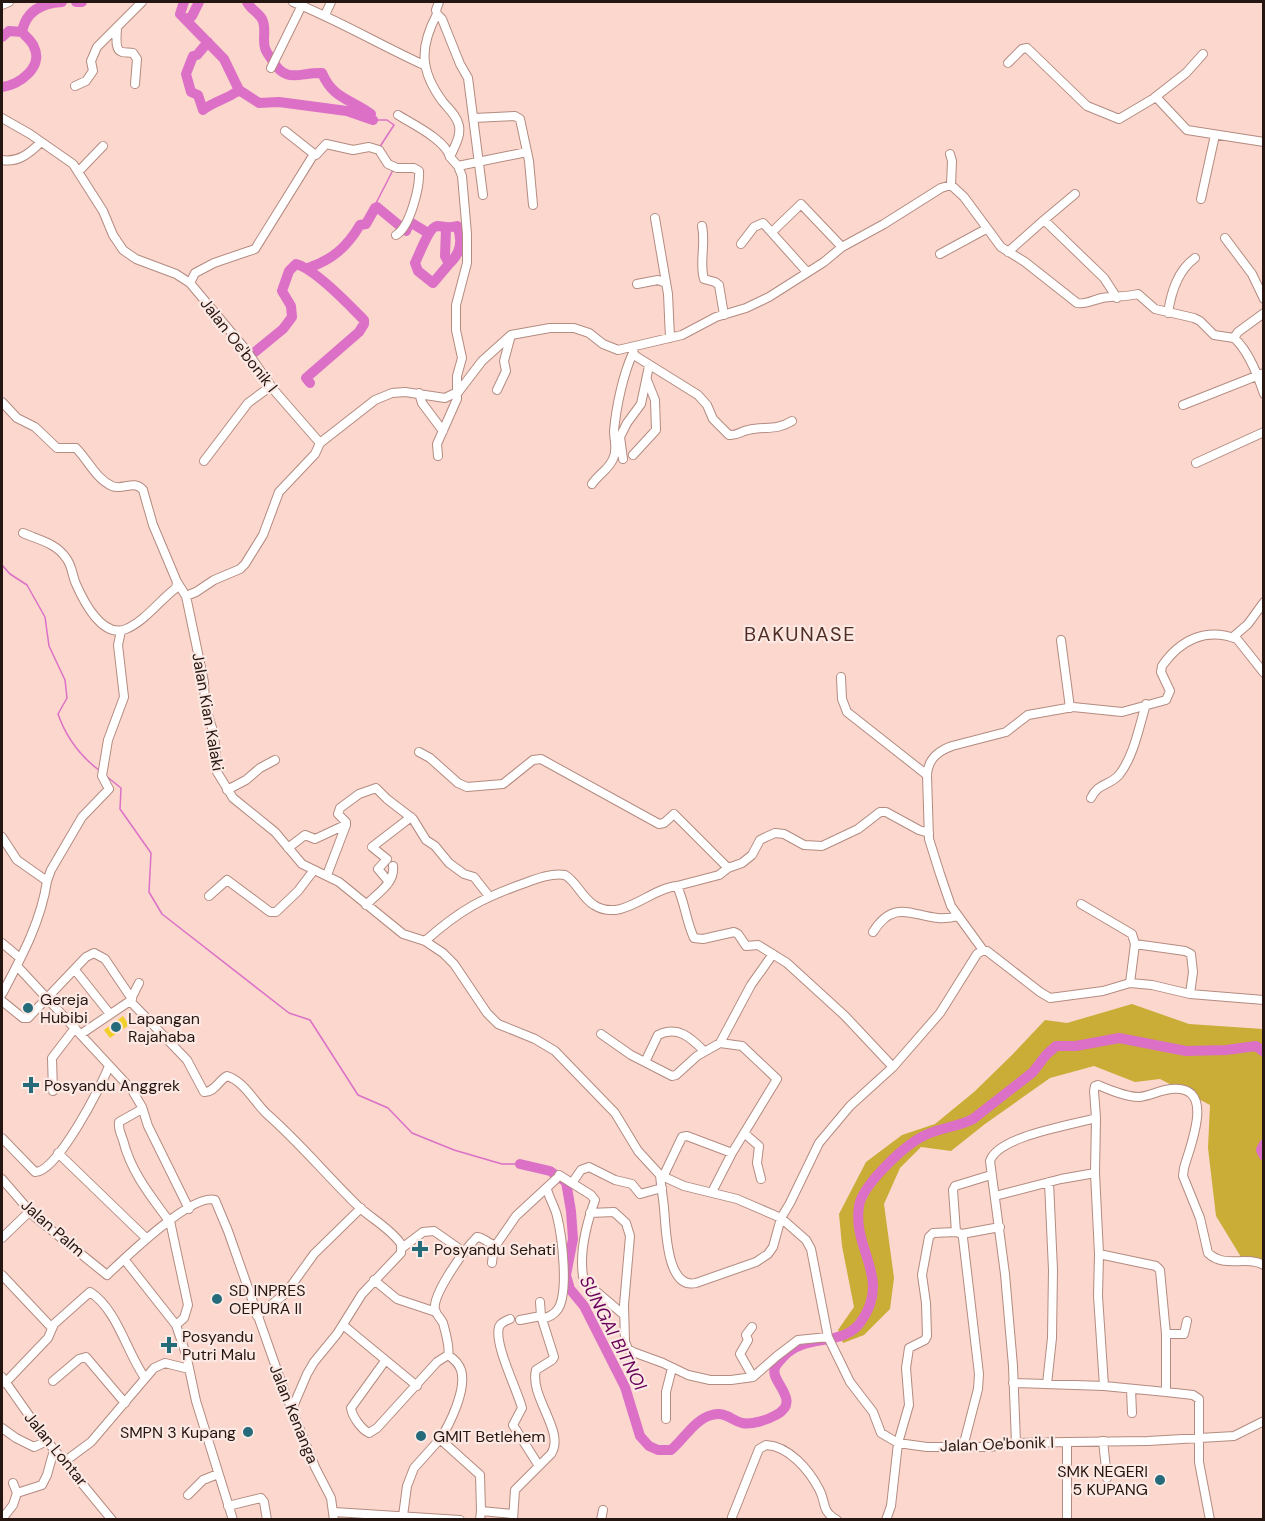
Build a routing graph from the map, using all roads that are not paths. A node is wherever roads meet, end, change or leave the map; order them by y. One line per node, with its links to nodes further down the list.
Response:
1 (9, 2): 7 (street)
2 (142, 2): 10 (street)
3 (293, 2): 6 (street)
4 (332, 2): 9 (street)
5 (439, 2): 8 (street)
6 (303, 4): 9 (street); 14 (street)
7 (2, 5)
8 (437, 14): 13 (street); 20 (street)
9 (325, 15): 13 (street)
10 (117, 28): 15 (street); 16 (street)
11 (1203, 54): 17 (street)
12 (1008, 63): 17 (street)
13 (424, 65): 29 (street)
14 (271, 68)
15 (135, 84)
16 (75, 86)
17 (1154, 98): 22 (street)
18 (398, 116): 29 (street)
19 (2, 118): 23 (street, Jalan Oe'bonik I)
20 (474, 118): 26 (street); 31 (street)
21 (285, 131): 27 (street)
22 (1215, 135): 24 (street); 37 (street)
23 (41, 142): 30 (street); 33 (street, Jalan Oe'bonik I)
24 (1263, 142)
25 (103, 146): 33 (street)
26 (527, 152): 31 (street); 38 (street)
27 (314, 154): 44 (street); 52 (street)
28 (950, 154): 34 (street)
29 (450, 157): 32 (street)
30 (2, 159)
31 (477, 161): 32 (street); 36 (street)
32 (458, 166): 71 (street)
33 (78, 172): 52 (street, Jalan Oe'bonik I)
34 (951, 185): 42 (street); 47 (street)
35 (1074, 194): 40 (street)
36 (483, 195)
37 (1201, 199)
38 (533, 205)
39 (655, 218): 54 (street)
40 (1044, 220): 48 (street); 55 (street)
41 (702, 226): 59 (street)
42 (986, 229): 48 (street); 49 (street)
43 (772, 232): 46 (street); 47 (street); 51 (street)
44 (396, 236)
45 (1225, 238): 56 (street)
46 (741, 244)
47 (842, 247): 51 (street)
48 (1008, 252): 55 (street)
49 (940, 254)
50 (1195, 258): 58 (street)
51 (807, 272): 59 (street)
52 (190, 283): 67 (street, Jalan Oe'bonik I)
53 (638, 284): 54 (street)
54 (666, 284): 61 (street)
55 (1117, 298): 58 (street)
56 (1263, 299)
57 (1263, 312): 62 (street)
58 (1168, 313): 62 (street)
59 (724, 315): 61 (street)
60 (512, 335): 63 (street); 68 (street); 71 (street)
61 (670, 338): 63 (street)
62 (1234, 338): 65 (street)
63 (633, 350): 64 (street); 83 (street)
64 (649, 366): 66 (street); 74 (street)
65 (1260, 374): 70 (street); 73 (street)
66 (647, 380): 78 (street); 80 (street)
67 (273, 389): 77 (street, Jalan Oe'bonik I); 81 (street)
68 (497, 390)
69 (419, 393): 71 (street); 75 (street); 77 (street)
70 (1263, 394)
71 (456, 395): 75 (street)
72 (2, 402): 85 (street)
73 (1183, 405)
74 (792, 421)
75 (443, 431): 79 (street)
76 (1263, 432): 82 (street)
77 (320, 443): 86 (street)
78 (633, 455)
79 (438, 456)
80 (623, 459)
81 (204, 461)
82 (1196, 463)
83 (592, 484)
84 (23, 532): 88 (street)
85 (177, 582): 86 (street); 88 (street)
86 (186, 596): 98 (street, Jalan Kian Kalaki)
87 (1263, 602): 89 (street)
88 (121, 631): 109 (street)
89 (1233, 637): 91 (street); 93 (street)
90 (1061, 640): 94 (street)
91 (1263, 673)
92 (841, 677): 97 (street)
93 (1146, 704): 94 (street); 99 (street)
94 (1070, 708): 97 (street)
95 (419, 752): 106 (street)
96 (274, 761): 98 (street)
97 (927, 775): 102 (street)
98 (227, 790): 104 (street, Jalan Kian Kalaki)
99 (1090, 798)
100 (411, 817): 101 (street); 110 (street); 113 (street)
101 (346, 824): 104 (street); 108 (street)
102 (929, 833): 106 (street); 116 (street)
103 (2, 837): 109 (street)
104 (288, 848): 107 (street, Jalan Kian Kalaki)
105 (393, 866): 110 (street)
106 (728, 868): 111 (street)
107 (314, 870): 108 (street, Jalan Kian Kalaki); 112 (street)
108 (327, 875): 115 (street, Jalan Kian Kalaki)
109 (47, 881): 123 (street)
110 (389, 882): 115 (street)
111 (677, 886): 113 (street); 122 (street)
112 (210, 896)
113 (489, 896): 118 (street)
114 (1081, 904): 120 (street)
115 (366, 905): 118 (street, Jalan Kian Kalaki)
116 (958, 916): 117 (street); 121 (street)
117 (873, 932)
118 (425, 941): 153 (street, Jalan Kian Kalaki)
119 (2, 943): 123 (street)
120 (1136, 944): 127 (street); 129 (street)
121 (983, 951): 127 (street); 141 (street)
122 (773, 954): 137 (street); 141 (street)
123 (20, 958): 124 (street)
124 (16, 966): 128 (street); 130 (street)
125 (75, 970): 130 (street); 131 (street); 134 (street)
126 (139, 983): 131 (street)
127 (1130, 983): 129 (street)
128 (2, 994)
129 (1190, 994): 132 (street)
130 (47, 1000): 133 (street); 135 (street)
131 (131, 1000): 134 (street); 163 (street)
132 (1263, 1000)
133 (2, 1001)
134 (110, 1014): 135 (street)
135 (78, 1031): 140 (street); 142 (street)
136 (600, 1034): 139 (street)
137 (720, 1043): 138 (street); 145 (street)
138 (704, 1051): 139 (street); 139 (street)
139 (645, 1062)
140 (109, 1066): 143 (street); 149 (street)
141 (893, 1067): 166 (street)
142 (53, 1091)
143 (142, 1109): 147 (street); 162 (street)
144 (1096, 1118): 151 (street); 152 (street); 178 (street)
145 (744, 1133): 150 (street); 155 (street)
146 (2, 1138): 149 (street)
147 (122, 1138): 148 (street); 167 (street)
148 (118, 1149)
149 (58, 1153): 171 (street)
150 (732, 1153): 153 (street); 160 (street)
151 (1095, 1173): 156 (street); 175 (street)
152 (991, 1175): 161 (street); 169 (street)
153 (661, 1176): 158 (street); 160 (street, Jalan Kian Kalaki)
154 (2, 1179): 164 (street, Jalan Palm)
155 (761, 1179)
156 (1049, 1182): 161 (street); 205 (street)
157 (572, 1183): 158 (street); 159 (street); 165 (street)
158 (662, 1188): 166 (street)
159 (548, 1189): 172 (street); 186 (street)
160 (712, 1192): 166 (street, Jalan Kian Kalaki)
161 (995, 1196): 168 (street)
162 (189, 1209): 167 (street, Jalan Kenanga); 185 (street, Jalan Kenanga)
163 (361, 1209): 173 (street); 185 (street)
164 (30, 1211): 170 (street); 180 (street, Jalan Palm)
165 (590, 1214): 184 (street); 184 (street)
166 (781, 1218): 195 (street)
167 (169, 1221): 171 (street, Jalan Kenanga); 191 (street)
168 (1000, 1227): 169 (street); 204 (street)
169 (959, 1233): 221 (street); 223 (street)
170 (2, 1238)
171 (146, 1238): 176 (street, Jalan Kenanga)
172 (494, 1245): 174 (street); 177 (street)
173 (402, 1248): 174 (street); 181 (street)
174 (464, 1252): 183 (street)
175 (1099, 1254): 194 (street); 207 (street)
176 (124, 1259): 180 (street, Jalan Kenanga); 191 (street)
177 (492, 1263)
178 (1263, 1265)
179 (2, 1275): 192 (street)
180 (107, 1275)
181 (374, 1280): 183 (street); 190 (street)
182 (540, 1302): 186 (street)
183 (436, 1312): 196 (street)
184 (624, 1315): 198 (street)
185 (257, 1316): 211 (street, Jalan Kenanga)
186 (542, 1318): 188 (street); 226 (street)
187 (510, 1319): 226 (street)
188 (520, 1320)
189 (1187, 1321): 194 (street)
190 (343, 1324): 197 (street); 211 (street)
191 (176, 1325): 199 (street)
192 (52, 1328): 201 (street); 202 (street)
193 (752, 1328): 200 (street)
194 (1166, 1334): 209 (street)
195 (828, 1337): 200 (street); 221 (street)
196 (448, 1355): 206 (street); 217 (street)
197 (385, 1361): 206 (street); 206 (street)
198 (672, 1368): 200 (street); 213 (street)
199 (189, 1370): 201 (street); 227 (street)
200 (753, 1377)
201 (145, 1378): 210 (street)
202 (3, 1380): 219 (street, Jalan Lontar)
203 (53, 1381): 210 (street)
204 (1013, 1383): 205 (street); 222 (street)
205 (1047, 1384): 207 (street)
206 (417, 1386)
207 (1104, 1386): 208 (street)
208 (1131, 1389): 209 (street); 212 (street)
209 (1166, 1392): 216 (street)
210 (124, 1402): 225 (street)
211 (292, 1409): 235 (street, Jalan Kenanga)
212 (1132, 1413)
213 (666, 1419)
214 (1263, 1421): 216 (street)
215 (2, 1428): 219 (street)
216 (1198, 1437): 218 (street); 248 (street)
217 (440, 1439): 234 (street); 236 (street)
218 (1103, 1441): 220 (street); 228 (street)
219 (47, 1442): 224 (street, Jalan Lontar)
220 (1067, 1442): 222 (street, Jalan Oe'bonik I); 247 (street, Jalan Oe'bonik I)
221 (898, 1443): 223 (street, Jalan Oe'bonik I); 246 (street)
222 (1016, 1443): 223 (street, Jalan Oe'bonik I)
223 (963, 1448)
224 (54, 1450): 225 (street, Jalan Lontar); 230 (street)
225 (64, 1462): 240 (street, Jalan Lontar)
226 (539, 1466): 237 (street)
227 (218, 1474): 231 (street); 232 (street)
228 (1107, 1478)
229 (13, 1483): 230 (street)
230 (17, 1493): 239 (street)
231 (188, 1495)
232 (228, 1506): 241 (street); 242 (street)
233 (603, 1510): 244 (street)
234 (480, 1515): 237 (street)
235 (334, 1516): 236 (street)
236 (403, 1516): 243 (street)
237 (513, 1516)
238 (732, 1517): 245 (street)
239 (2, 1519)
240 (112, 1520)
241 (233, 1520)
242 (267, 1520)
243 (460, 1520)
244 (601, 1520)
245 (837, 1520)
246 (886, 1520)
247 (1067, 1520)
248 (1210, 1520)

